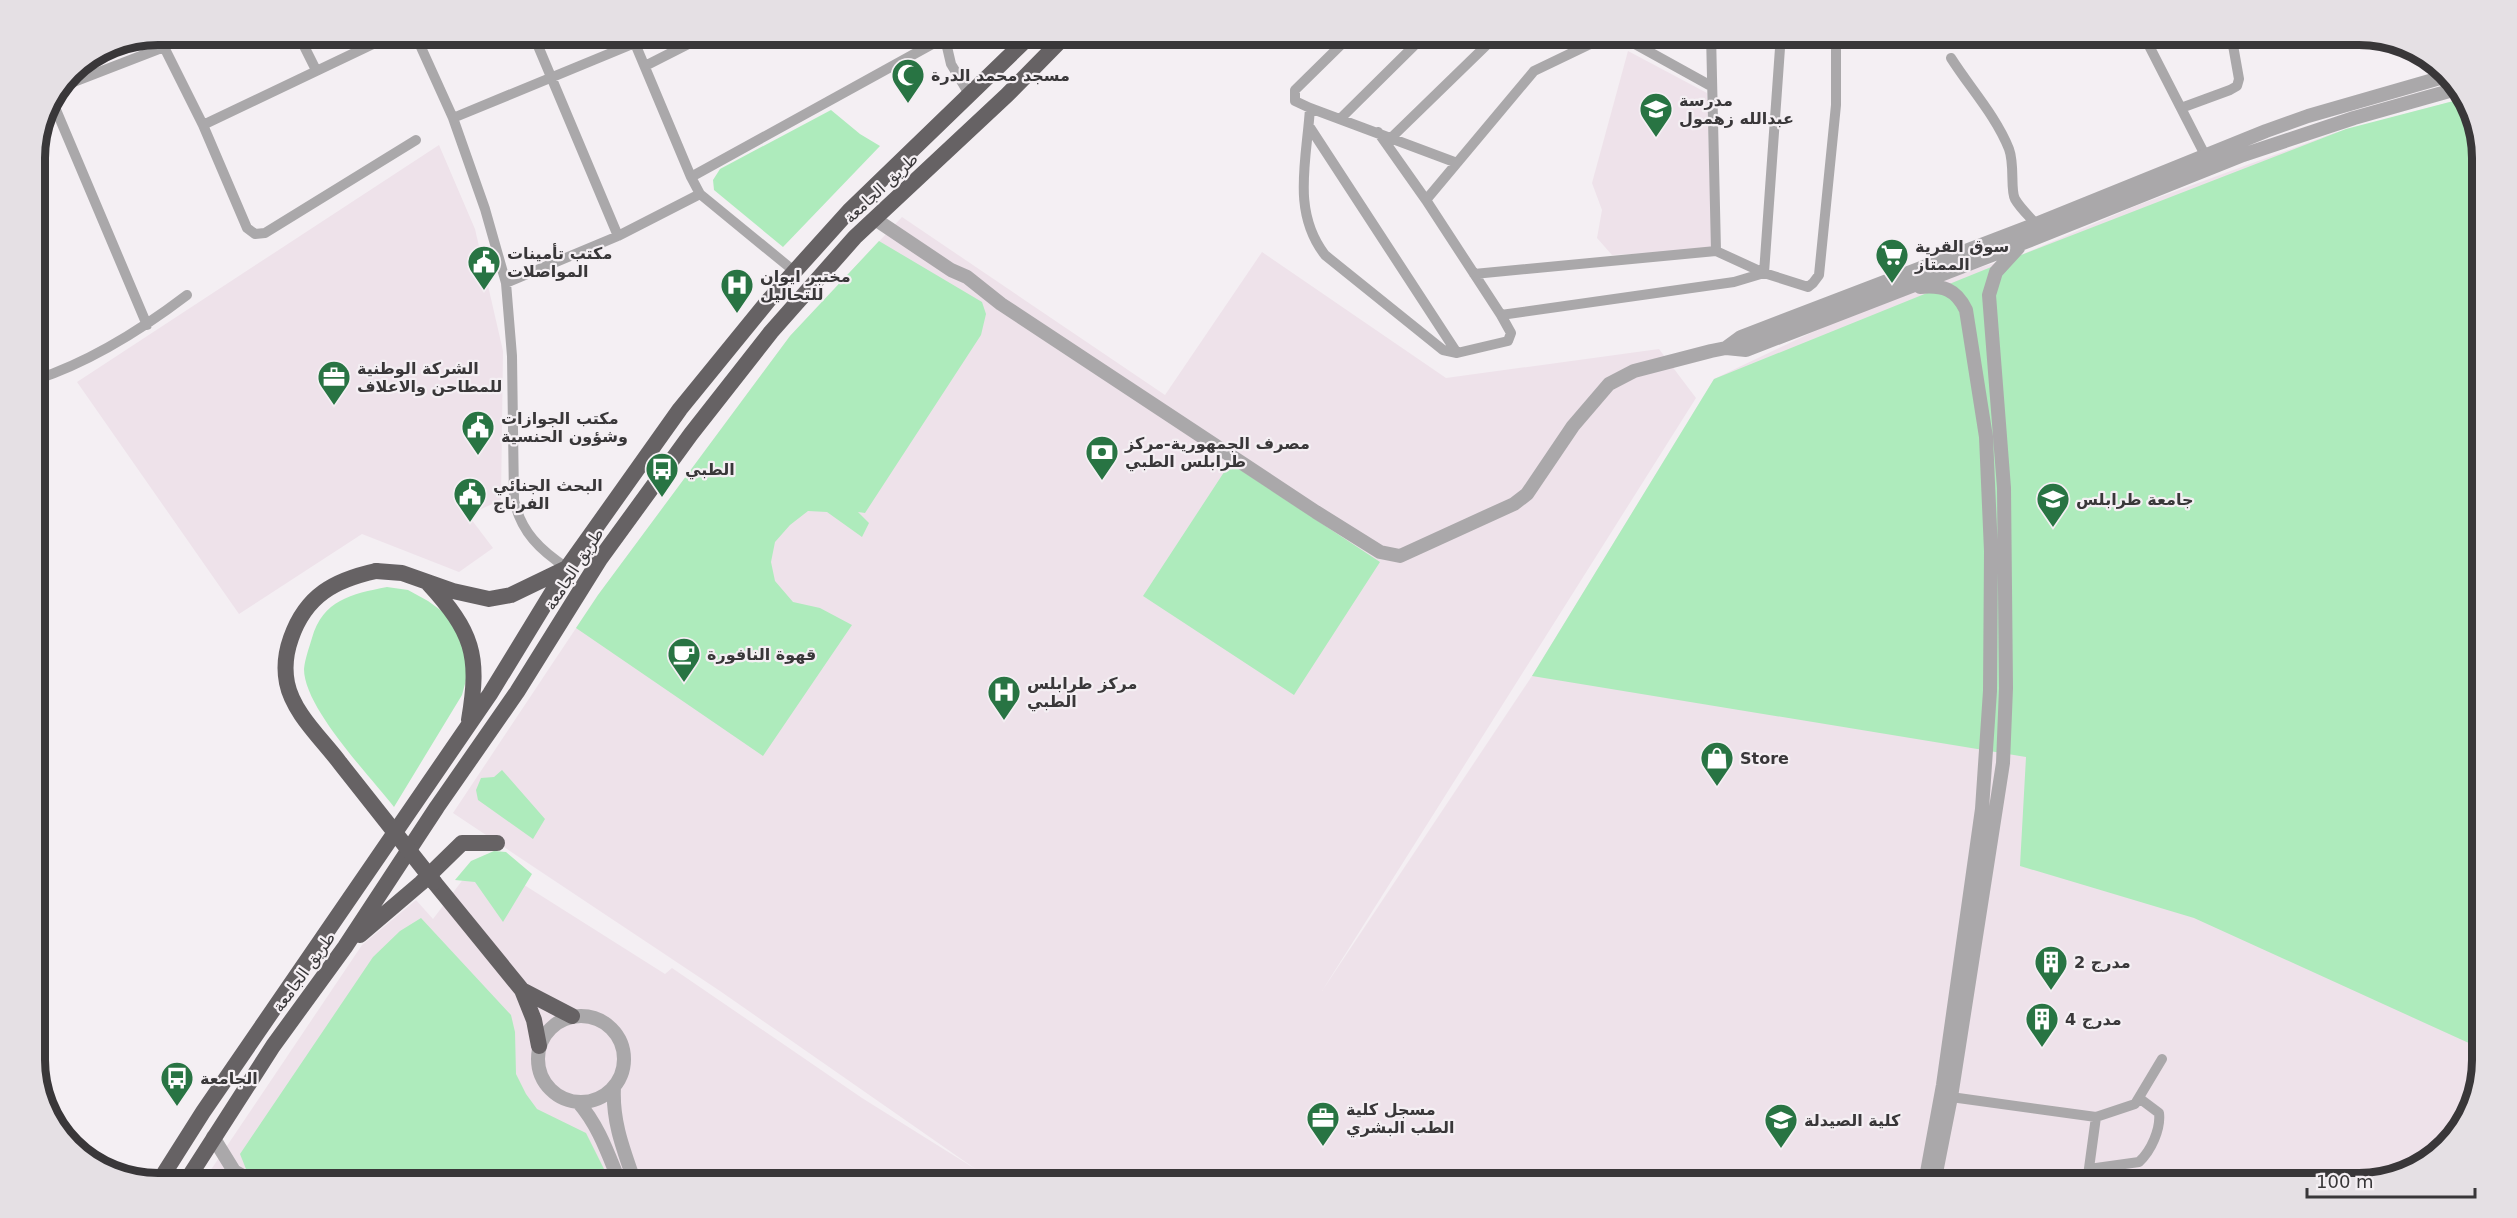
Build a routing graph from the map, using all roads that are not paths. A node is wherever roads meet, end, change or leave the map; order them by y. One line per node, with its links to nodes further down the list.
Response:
1 (304, 45): 25 (street)
2 (370, 45): 25 (street)
3 (421, 45): 35 (street)
4 (538, 45): 26 (street)
5 (620, 45): 26 (street)
6 (636, 45): 24 (street)
7 (686, 45): 24 (street)
8 (928, 45): 44 (street)
9 (946, 45): 31 (street)
10 (1020, 45): 31 (highway, طريق الجامعة)
11 (1056, 45): 47 (highway, طريق الجامعة)
12 (1341, 45): 32 (street)
13 (1415, 45): 36 (street)
14 (1487, 45): 40 (street)
15 (1585, 45): 43 (street)
16 (1637, 45): 30 (street)
17 (1711, 45): 30 (street)
18 (1780, 45): 53 (street)
19 (1836, 45): 53 (street)
20 (2149, 45): 33 (street)
21 (2233, 45): 33 (street)
22 (164, 47): 27 (street); 37 (street)
23 (1951, 58): 48 (street)
24 (645, 66): 44 (street)
25 (316, 70): 37 (street)
26 (551, 77): 35 (street); 49 (street)
27 (75, 81)
28 (2444, 83): 42 (street)
29 (2444, 83): 50 (street)
30 (1712, 86): 51 (street)
31 (969, 94): 52 (highway, طريق الجامعة)
32 (1310, 108): 36 (street); 38 (street)
33 (2181, 108): 42 (street)
34 (54, 114): 59 (street)
35 (453, 117): 55 (street)
36 (1341, 118): 39 (street)
37 (203, 124): 41 (street)
38 (1309, 126): 63 (street); 63 (street)
39 (1378, 132): 40 (street); 46 (street)
40 (1392, 137): 43 (street)
41 (416, 140)
42 (2205, 155): 48 (street)
43 (1457, 163): 46 (street)
44 (691, 177): 45 (street)
45 (700, 195): 49 (street); 52 (street)
46 (1426, 200): 54 (street)
47 (875, 219): 61 (street); 73 (highway, طريق الجامعة)
48 (2036, 224): 61 (street)
49 (618, 236): 55 (street)
50 (2023, 243): 56 (street); 60 (street)
51 (1716, 251): 53 (street); 54 (street)
52 (794, 271): 67 (highway, طريق الجامعة)
53 (1764, 273): 58 (street)
54 (1474, 274): 58 (street)
55 (506, 283): 67 (street)
56 (1902, 290): 61 (street); 62 (street)
57 (187, 295): 59 (street)
58 (1501, 315): 63 (street)
59 (147, 325): 64 (street)
60 (1993, 345): 62 (street); 65 (street)
61 (1726, 348)
62 (1973, 348): 66 (street)
63 (1457, 353)
64 (45, 377)
65 (1995, 380): 66 (street); 71 (street)
66 (1979, 382): 70 (street)
67 (567, 568): 68 (highway); 69 (highway, طريق الجامعة)
68 (426, 581): 69 (highway); 74 (highway, bridge)
69 (469, 724): 85 (highway, طريق الجامعة)
70 (1986, 762): 71 (street); 90 (street)
71 (2003, 763): 79 (street)
72 (497, 843): 73 (highway)
73 (345, 947): 83 (highway, طريق الجامعة)
74 (522, 990): 75 (highway); 76 (highway)
75 (572, 1016): 76 (street); 78 (street)
76 (539, 1046): 81 (street)
77 (2162, 1059): 80 (street)
78 (614, 1087): 81 (street); 89 (street)
79 (1951, 1097): 82 (street); 91 (street)
80 (2139, 1098): 82 (street); 84 (street)
81 (578, 1102): 88 (street)
82 (2096, 1117): 84 (street)
83 (213, 1137): 86 (highway, طريق الجامعة); 87 (street)
84 (2089, 1169): 92 (street)
85 (165, 1173)
86 (192, 1173)
87 (237, 1173)
88 (616, 1173)
89 (631, 1173)
90 (1927, 1173)
91 (1936, 1173)
92 (2088, 1173)

